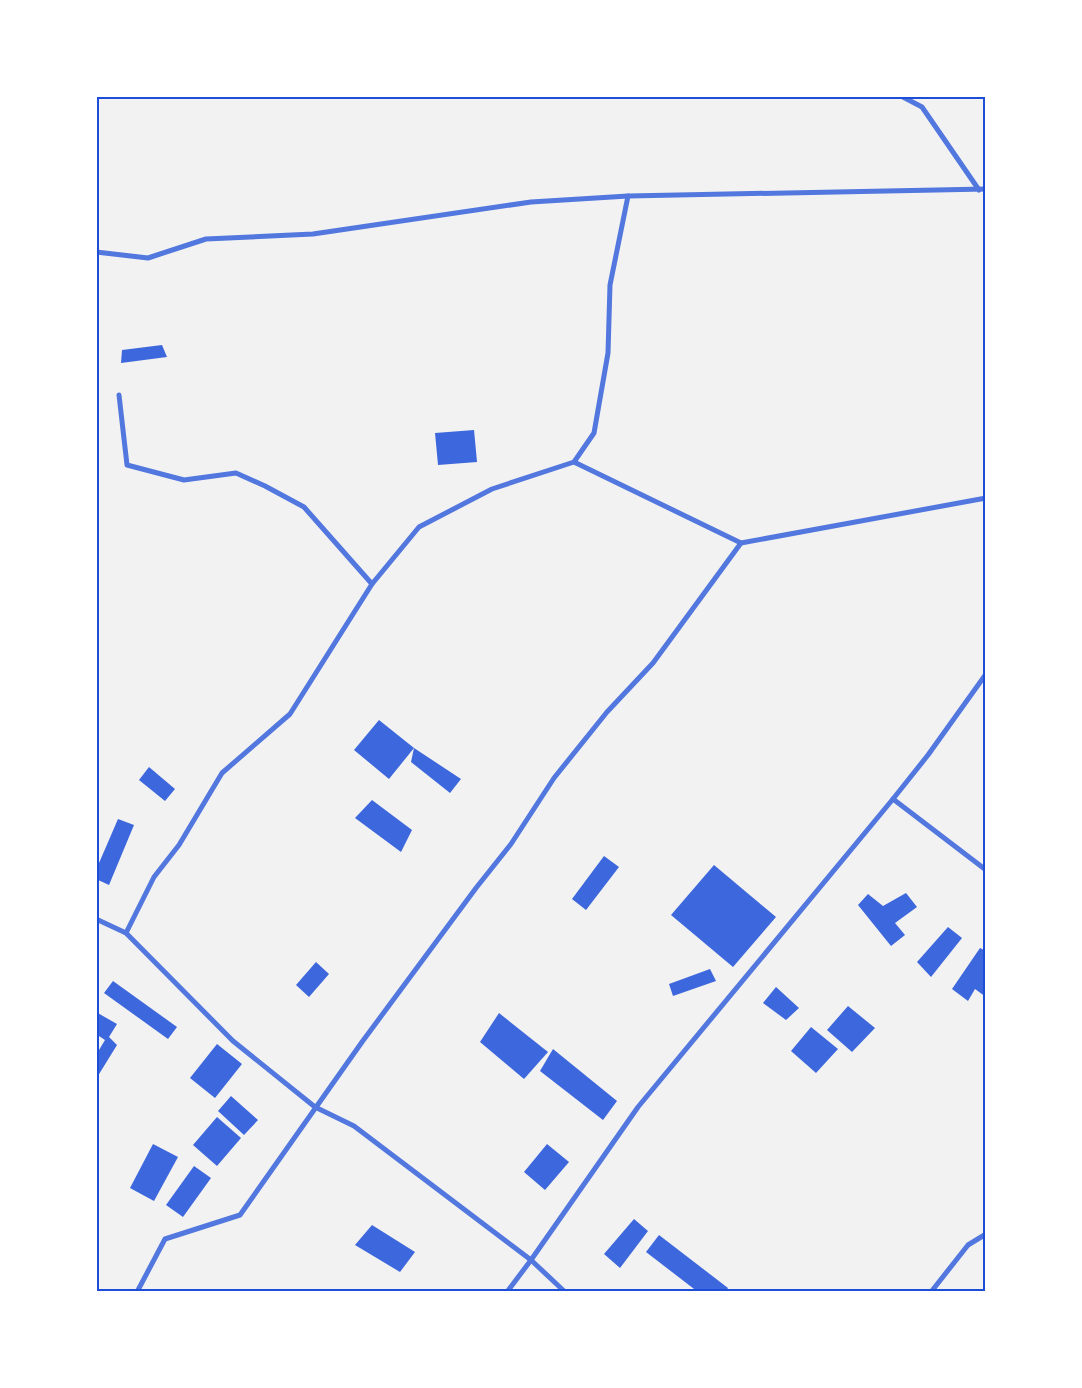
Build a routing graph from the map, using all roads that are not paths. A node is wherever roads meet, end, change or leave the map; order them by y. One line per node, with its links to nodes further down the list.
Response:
1 (901, 96): 3 (street)
2 (986, 188): 3 (street)
3 (979, 190): 4 (street)
4 (628, 196): 5 (street); 7 (street)
5 (96, 252)
6 (119, 396): 10 (street)
7 (574, 462): 9 (street); 10 (street)
8 (986, 498): 9 (street)
9 (741, 543): 16 (street)
10 (372, 584): 15 (street)
11 (986, 674): 12 (street)
12 (893, 799): 13 (street); 18 (street)
13 (986, 870)
14 (96, 919): 15 (street)
15 (126, 933): 16 (street)
16 (315, 1107): 18 (street); 19 (street)
17 (986, 1234): 22 (street)
18 (531, 1260): 20 (street); 21 (street)
19 (137, 1292)
20 (507, 1292)
21 (565, 1292)
22 (932, 1292)

